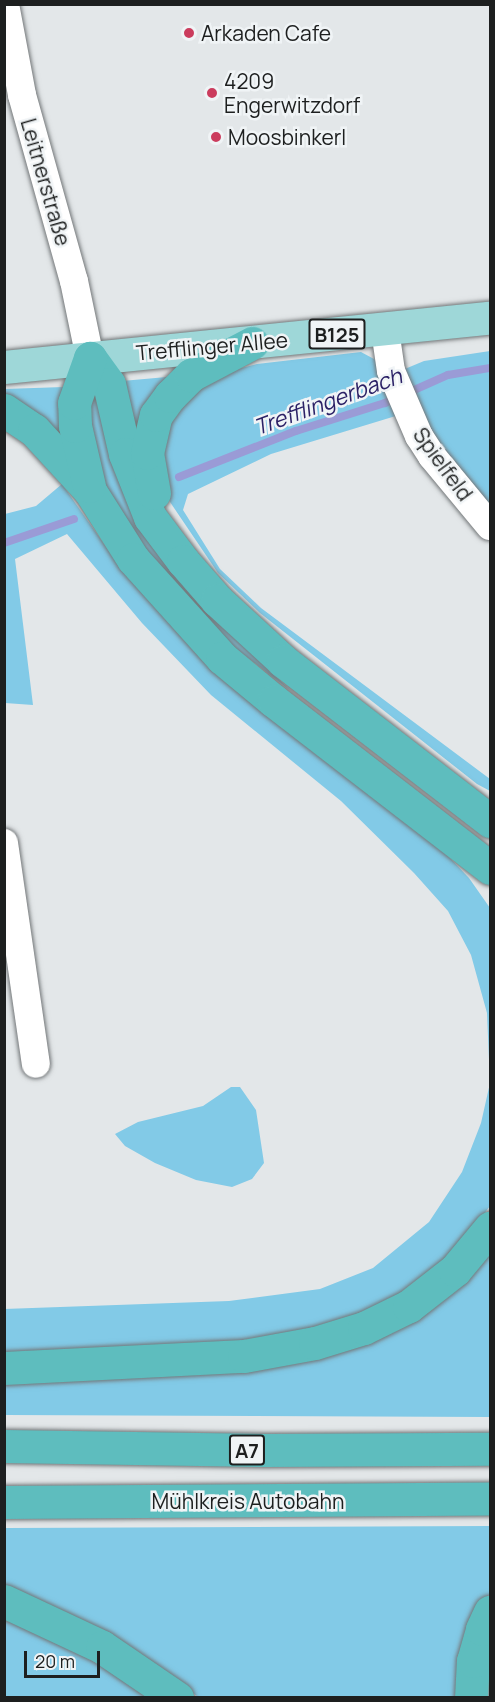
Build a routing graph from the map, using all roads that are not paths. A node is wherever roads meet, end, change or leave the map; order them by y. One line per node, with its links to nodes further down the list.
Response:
1 (5, 4): 5 (street, Leitnerstraße)
2 (490, 318): 3 (main road, Trefflinger Allee / B125)
3 (385, 330): 4 (main road, Trefflinger Allee / B125); 9 (street, Spielfeld)
4 (252, 343): 5 (main road, Trefflinger Allee / B125); 10 (highway)
5 (90, 358): 6 (main road, Trefflinger Allee / B125); 8 (highway); 10 (highway)
6 (4, 367)
7 (4, 410): 8 (highway)
8 (90, 491): 13 (highway)
9 (490, 526)
10 (174, 548): 11 (highway)
11 (490, 820)
12 (4, 843): 15 (street)
13 (482, 861): 14 (highway)
14 (490, 885)
15 (36, 1064)
16 (490, 1228): 17 (highway)
17 (4, 1368)
18 (4, 1446): 19 (highway, A7)
19 (490, 1449)
20 (490, 1499): 21 (highway, Mühlkreis Autobahn)
21 (4, 1502)
22 (4, 1601): 24 (highway)
23 (490, 1611): 25 (highway)
24 (177, 1698)
25 (471, 1698)

